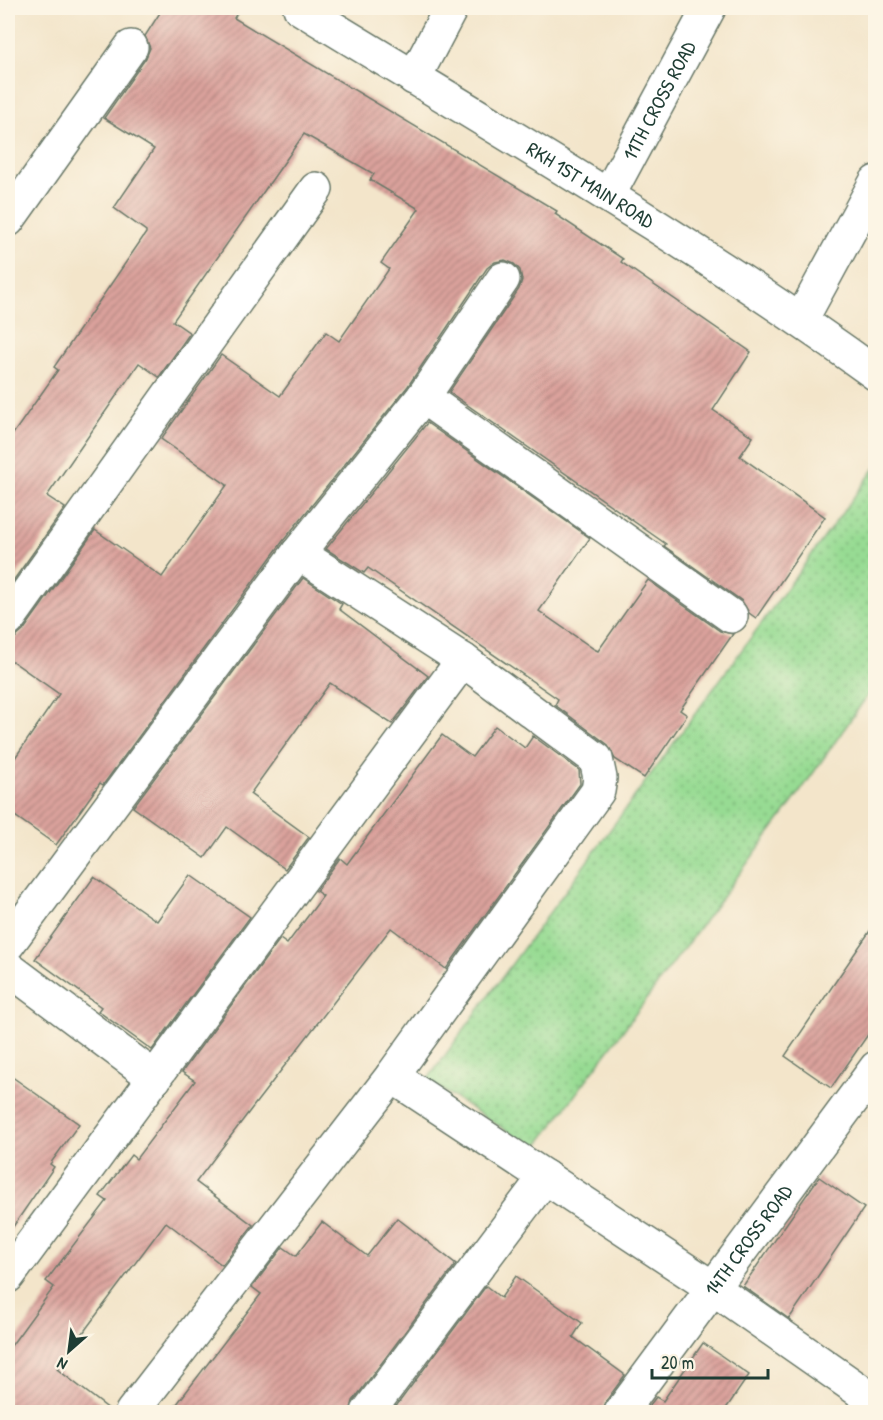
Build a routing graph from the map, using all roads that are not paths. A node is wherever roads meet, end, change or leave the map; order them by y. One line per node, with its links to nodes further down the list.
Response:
1 (300, 8): 5 (street, RKH 1ST MAIN ROAD)
2 (451, 8): 5 (street)
3 (709, 8): 8 (street, 11TH CROSS ROAD)
4 (131, 46): 9 (street)
5 (414, 78): 8 (street, RKH 1ST MAIN ROAD)
6 (876, 182): 11 (street)
7 (316, 189): 16 (street)
8 (609, 194): 11 (street, RKH 1ST MAIN ROAD)
9 (8, 220)
10 (503, 279): 13 (street)
11 (801, 320): 12 (street, RKH 1ST MAIN ROAD)
12 (876, 374)
13 (423, 397): 14 (street); 15 (street)
14 (298, 553): 17 (street); 18 (street)
15 (731, 616)
16 (8, 621)
17 (463, 660): 21 (street); 22 (street)
18 (8, 944)
19 (8, 968): 22 (street)
20 (876, 1068): 25 (street, 14TH CROSS ROAD)
21 (392, 1076): 23 (street); 27 (street)
22 (155, 1078): 24 (street)
23 (544, 1177): 25 (street); 28 (street)
24 (8, 1276)
25 (713, 1288): 26 (street); 29 (street, 14TH CROSS ROAD)
26 (876, 1402)
27 (132, 1413)
28 (368, 1413)
29 (621, 1413)

